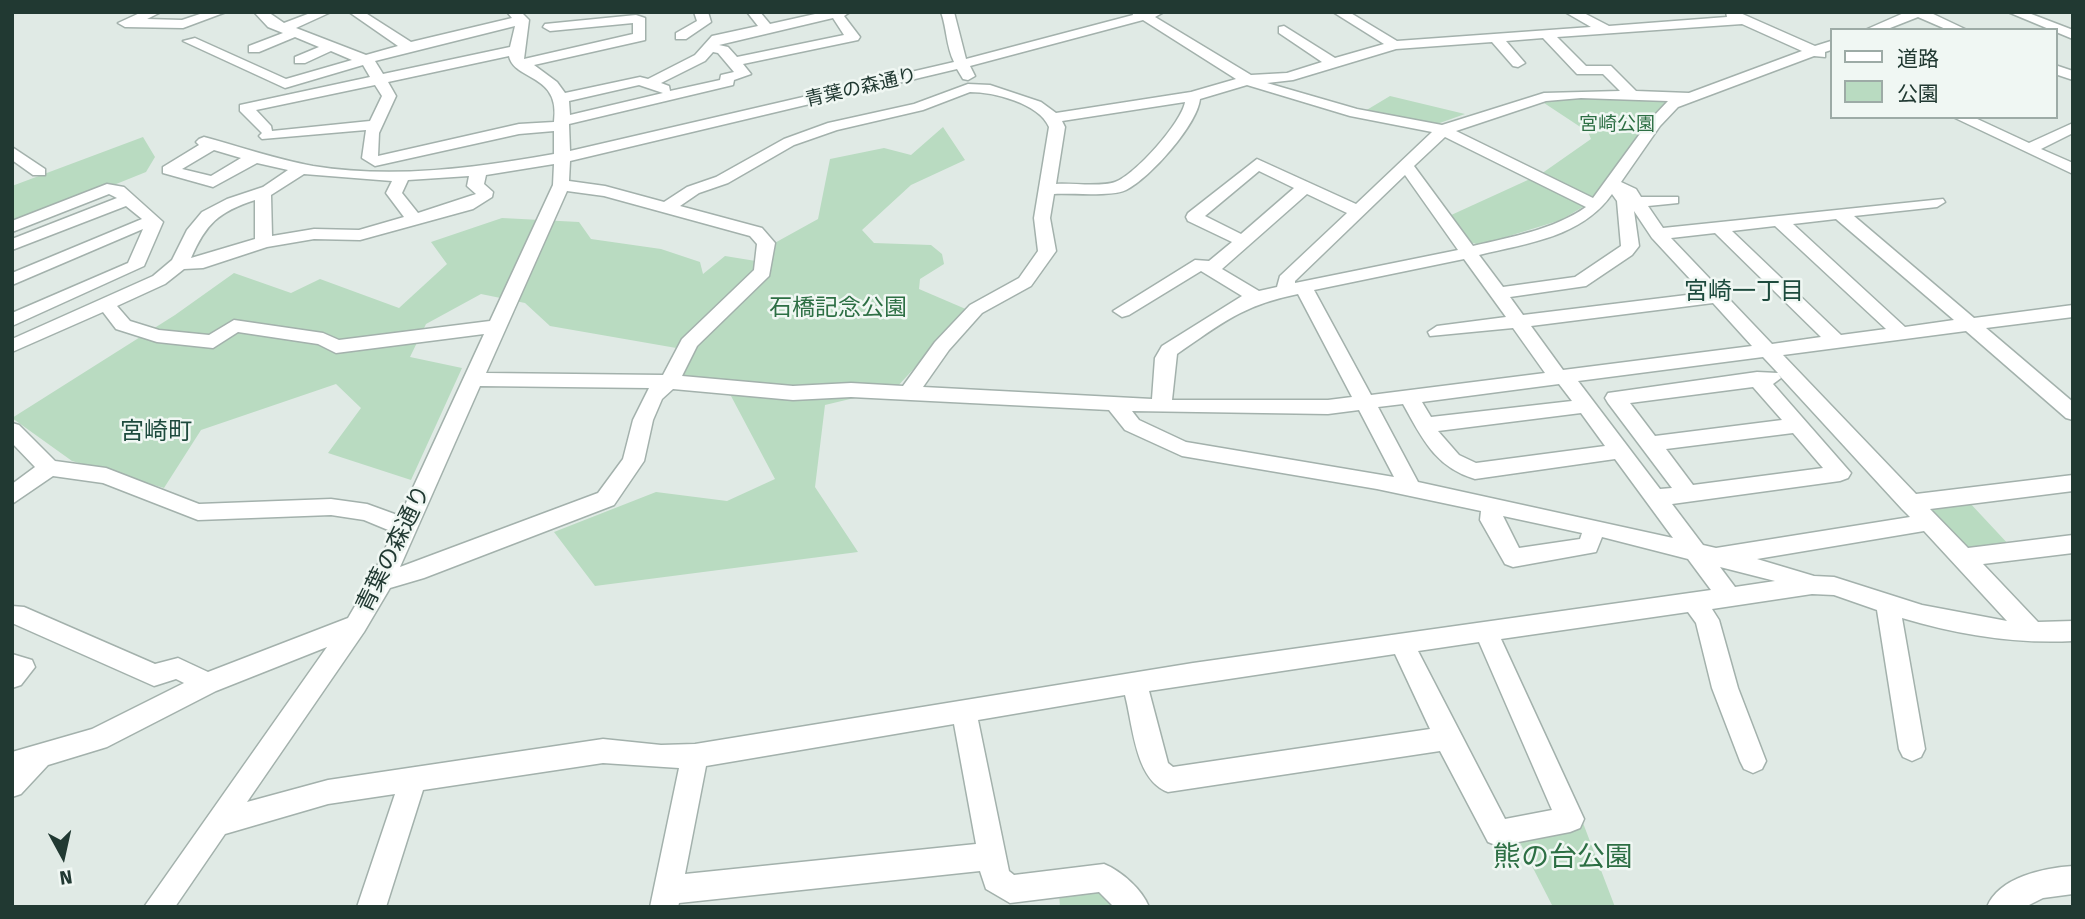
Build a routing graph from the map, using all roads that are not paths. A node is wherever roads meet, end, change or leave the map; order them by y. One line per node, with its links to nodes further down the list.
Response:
1 (155, 12): 2 (street)
2 (220, 12)
3 (260, 12): 27 (street)
4 (326, 12): 27 (street)
5 (355, 12): 37 (street)
6 (554, 12): 20 (street)
7 (701, 12): 31 (street)
8 (753, 12): 21 (street)
9 (947, 12): 49 (street)
10 (1339, 12): 34 (street)
11 (1571, 12): 26 (street)
12 (1727, 12): 18 (street)
13 (1918, 12): 22 (street); 23 (street)
14 (2014, 12): 24 (street)
15 (840, 13): 21 (street); 41 (street)
16 (1147, 14): 49 (street, 青葉の森通り); 51 (street)
17 (517, 16): 37 (street); 42 (street)
18 (1744, 20): 19 (street); 40 (street)
19 (1700, 24): 26 (street); 30 (street)
20 (550, 27): 42 (street); 42 (street)
21 (767, 28): 28 (street)
22 (1877, 28)
23 (1955, 28)
24 (2050, 28)
25 (1284, 30): 47 (street)
26 (1608, 30): 29 (street)
27 (289, 31): 36 (street); 39 (street)
28 (750, 32): 38 (street); 41 (street)
29 (1546, 34): 32 (street); 55 (street)
30 (1720, 34)
31 (681, 36)
32 (1496, 38): 34 (street); 48 (street)
33 (190, 41): 54 (street)
34 (1395, 45): 47 (street)
35 (1829, 46): 40 (street)
36 (329, 47): 44 (street); 45 (street)
37 (409, 47): 45 (street)
38 (711, 47): 46 (street); 52 (street)
39 (254, 49)
40 (1815, 51): 43 (street); 58 (street)
41 (765, 55): 46 (street)
42 (518, 57): 50 (street); 59 (street)
43 (1829, 58)
44 (299, 60)
45 (368, 61): 50 (street); 54 (street)
46 (733, 62): 56 (street)
47 (1334, 63): 51 (street)
48 (1518, 63)
49 (964, 65): 53 (street); 68 (street, 青葉の森通り)
50 (380, 80): 54 (street); 63 (street)
51 (1248, 80): 57 (street); 65 (street)
52 (651, 83): 56 (street); 59 (street)
53 (974, 88): 60 (street); 88 (street)
54 (288, 90): 63 (street)
55 (1632, 95): 58 (street); 65 (street)
56 (670, 96): 62 (street)
57 (1193, 96): 60 (street); 81 (street)
58 (1689, 97): 79 (street)
59 (560, 99): 62 (street)
60 (1053, 118): 81 (street)
61 (1964, 119): 66 (street)
62 (562, 124): 68 (street); 70 (street)
63 (374, 125): 70 (street)
64 (2073, 127): 66 (street)
65 (1443, 130): 71 (street); 87 (street)
66 (2028, 149): 73 (street)
67 (12, 152): 74 (street)
68 (562, 156): 75 (street, 青葉の森通り); 78 (street, 青葉の森通り)
69 (255, 157): 69 (street, 青葉の森通り); 72 (street, 青葉の森通り)
70 (370, 158): 76 (street)
71 (1407, 167): 89 (street); 100 (street)
72 (302, 169): 76 (street, 青葉の森通り); 82 (street)
73 (2073, 169)
74 (12, 170)
75 (479, 170): 77 (street, 青葉の森通り); 91 (street)
76 (356, 175): 77 (street, 青葉の森通り)
77 (402, 176): 91 (street)
78 (561, 185): 88 (street); 114 (street, 青葉の森通り)
79 (1613, 185): 85 (street); 87 (street); 105 (street)
80 (1305, 187): 89 (street); 97 (street); 97 (street)
81 (1046, 189): 125 (street)
82 (263, 193): 98 (street); 101 (street)
83 (128, 199): 93 (street); 95 (street); 99 (street)
84 (1672, 200): 85 (street)
85 (1637, 202): 96 (street)
86 (1937, 202): 90 (street)
87 (1597, 206): 100 (street)
88 (667, 207): 124 (street)
89 (1359, 212): 104 (street)
90 (1840, 213): 92 (street); 113 (street)
91 (414, 219): 98 (street)
92 (1779, 220): 94 (street); 116 (street)
93 (155, 222): 103 (street); 111 (street)
94 (1719, 227): 96 (street); 117 (street)
95 (12, 228)
96 (1658, 234): 107 (street)
97 (1243, 241): 102 (street)
98 (264, 242): 101 (street)
99 (12, 246)
100 (1471, 252): 104 (street); 105 (street)
101 (180, 263): 108 (street)
102 (1210, 270): 106 (street); 109 (street)
103 (12, 280)
104 (1294, 287): 106 (street); 128 (street)
105 (1499, 293): 112 (street)
106 (1256, 297): 129 (street)
107 (1716, 297): 112 (street); 119 (street)
108 (106, 304): 114 (street); 118 (street)
109 (1122, 311)
110 (2073, 311): 113 (street)
111 (12, 320)
112 (1518, 321): 115 (street); 121 (street)
113 (1970, 325): 116 (street); 131 (street)
114 (498, 326): 122 (street, 青葉の森通り)
115 (1437, 332)
116 (1902, 334): 117 (street)
117 (1837, 342): 119 (street)
118 (12, 346)
119 (1768, 350): 120 (street); 121 (street)
120 (1790, 375): 123 (street); 143 (street)
121 (1561, 377): 126 (street); 130 (street)
122 (474, 379): 124 (street); 147 (street, 青葉の森通り)
123 (1757, 379): 133 (street); 135 (street)
124 (669, 382): 125 (street); 151 (street)
125 (909, 392): 127 (street)
126 (1410, 398): 128 (street); 132 (street)
127 (1114, 403): 129 (street); 139 (street)
128 (1367, 403): 129 (street); 139 (street)
129 (1161, 405)
130 (1586, 406): 132 (street); 136 (street)
131 (2073, 413)
132 (1426, 425): 136 (street)
133 (1798, 425): 135 (street); 140 (street)
134 (12, 430): 137 (street)
135 (1650, 444): 140 (street)
136 (1619, 451): 142 (street)
137 (49, 468): 141 (street); 147 (street)
138 (2073, 483): 143 (street)
139 (1411, 489): 144 (street)
140 (1687, 492): 142 (street)
141 (12, 496)
142 (1654, 498): 149 (street)
143 (1910, 503): 145 (street)
144 (1493, 506): 146 (street); 146 (street)
145 (1928, 522): 149 (street); 150 (street)
146 (1595, 527): 149 (street)
147 (407, 528): 151 (street, 青葉の森通り)
148 (2073, 544): 150 (street)
149 (1703, 556): 152 (street); 153 (street)
150 (1962, 558): 160 (street)
151 (382, 581): 157 (street, 青葉の森通り)
152 (1812, 585): 153 (street); 155 (street)
153 (1730, 598): 154 (street)
154 (1696, 603): 159 (street); 171 (street)
155 (1888, 604): 160 (street); 168 (street)
156 (16, 614): 164 (street)
157 (356, 625): 164 (street); 175 (street, 青葉の森通り)
158 (2073, 631): 160 (street)
159 (1486, 632): 161 (street); 167 (street)
160 (2033, 633)
161 (1402, 644): 165 (street); 167 (street)
162 (12, 664): 163 (street)
163 (12, 678)
164 (207, 683): 169 (street)
165 (1134, 683): 166 (street); 167 (street)
166 (964, 711): 170 (street); 176 (street)
167 (1447, 738)
168 (1912, 749)
169 (40, 756): 172 (street); 174 (street)
170 (695, 756): 173 (street); 178 (street)
171 (1753, 761)
172 (12, 764)
173 (413, 780): 175 (street); 180 (street)
174 (12, 785)
175 (219, 824): 179 (street, 青葉の森通り)
176 (992, 856): 178 (street); 181 (street)
177 (2073, 880): 182 (street)
178 (665, 898)
179 (158, 907)
180 (371, 907)
181 (1135, 907)
182 (2001, 907)

